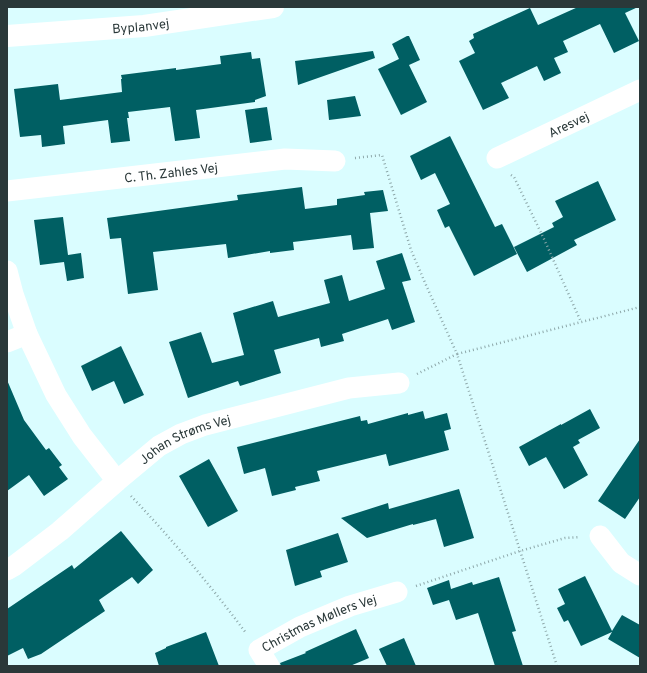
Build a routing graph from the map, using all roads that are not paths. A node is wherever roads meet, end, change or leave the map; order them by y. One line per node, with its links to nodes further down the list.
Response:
1 (273, 7): 2 (street, Byplanvej)
2 (7, 36)
3 (640, 90): 4 (street, Aresvej)
4 (497, 158)
5 (335, 161): 6 (street, C. Th. Zahles Vej)
6 (7, 190)
7 (7, 271): 8 (street)
8 (27, 334): 9 (street); 11 (street)
9 (7, 342)
10 (398, 383): 11 (street, Johan Strøms Vej)
11 (117, 482): 13 (street, Johan Strøms Vej)
12 (600, 536): 14 (street)
13 (7, 570)
14 (640, 575)
15 (397, 592): 16 (street, Christmas Møllers Vej)
16 (264, 658)

